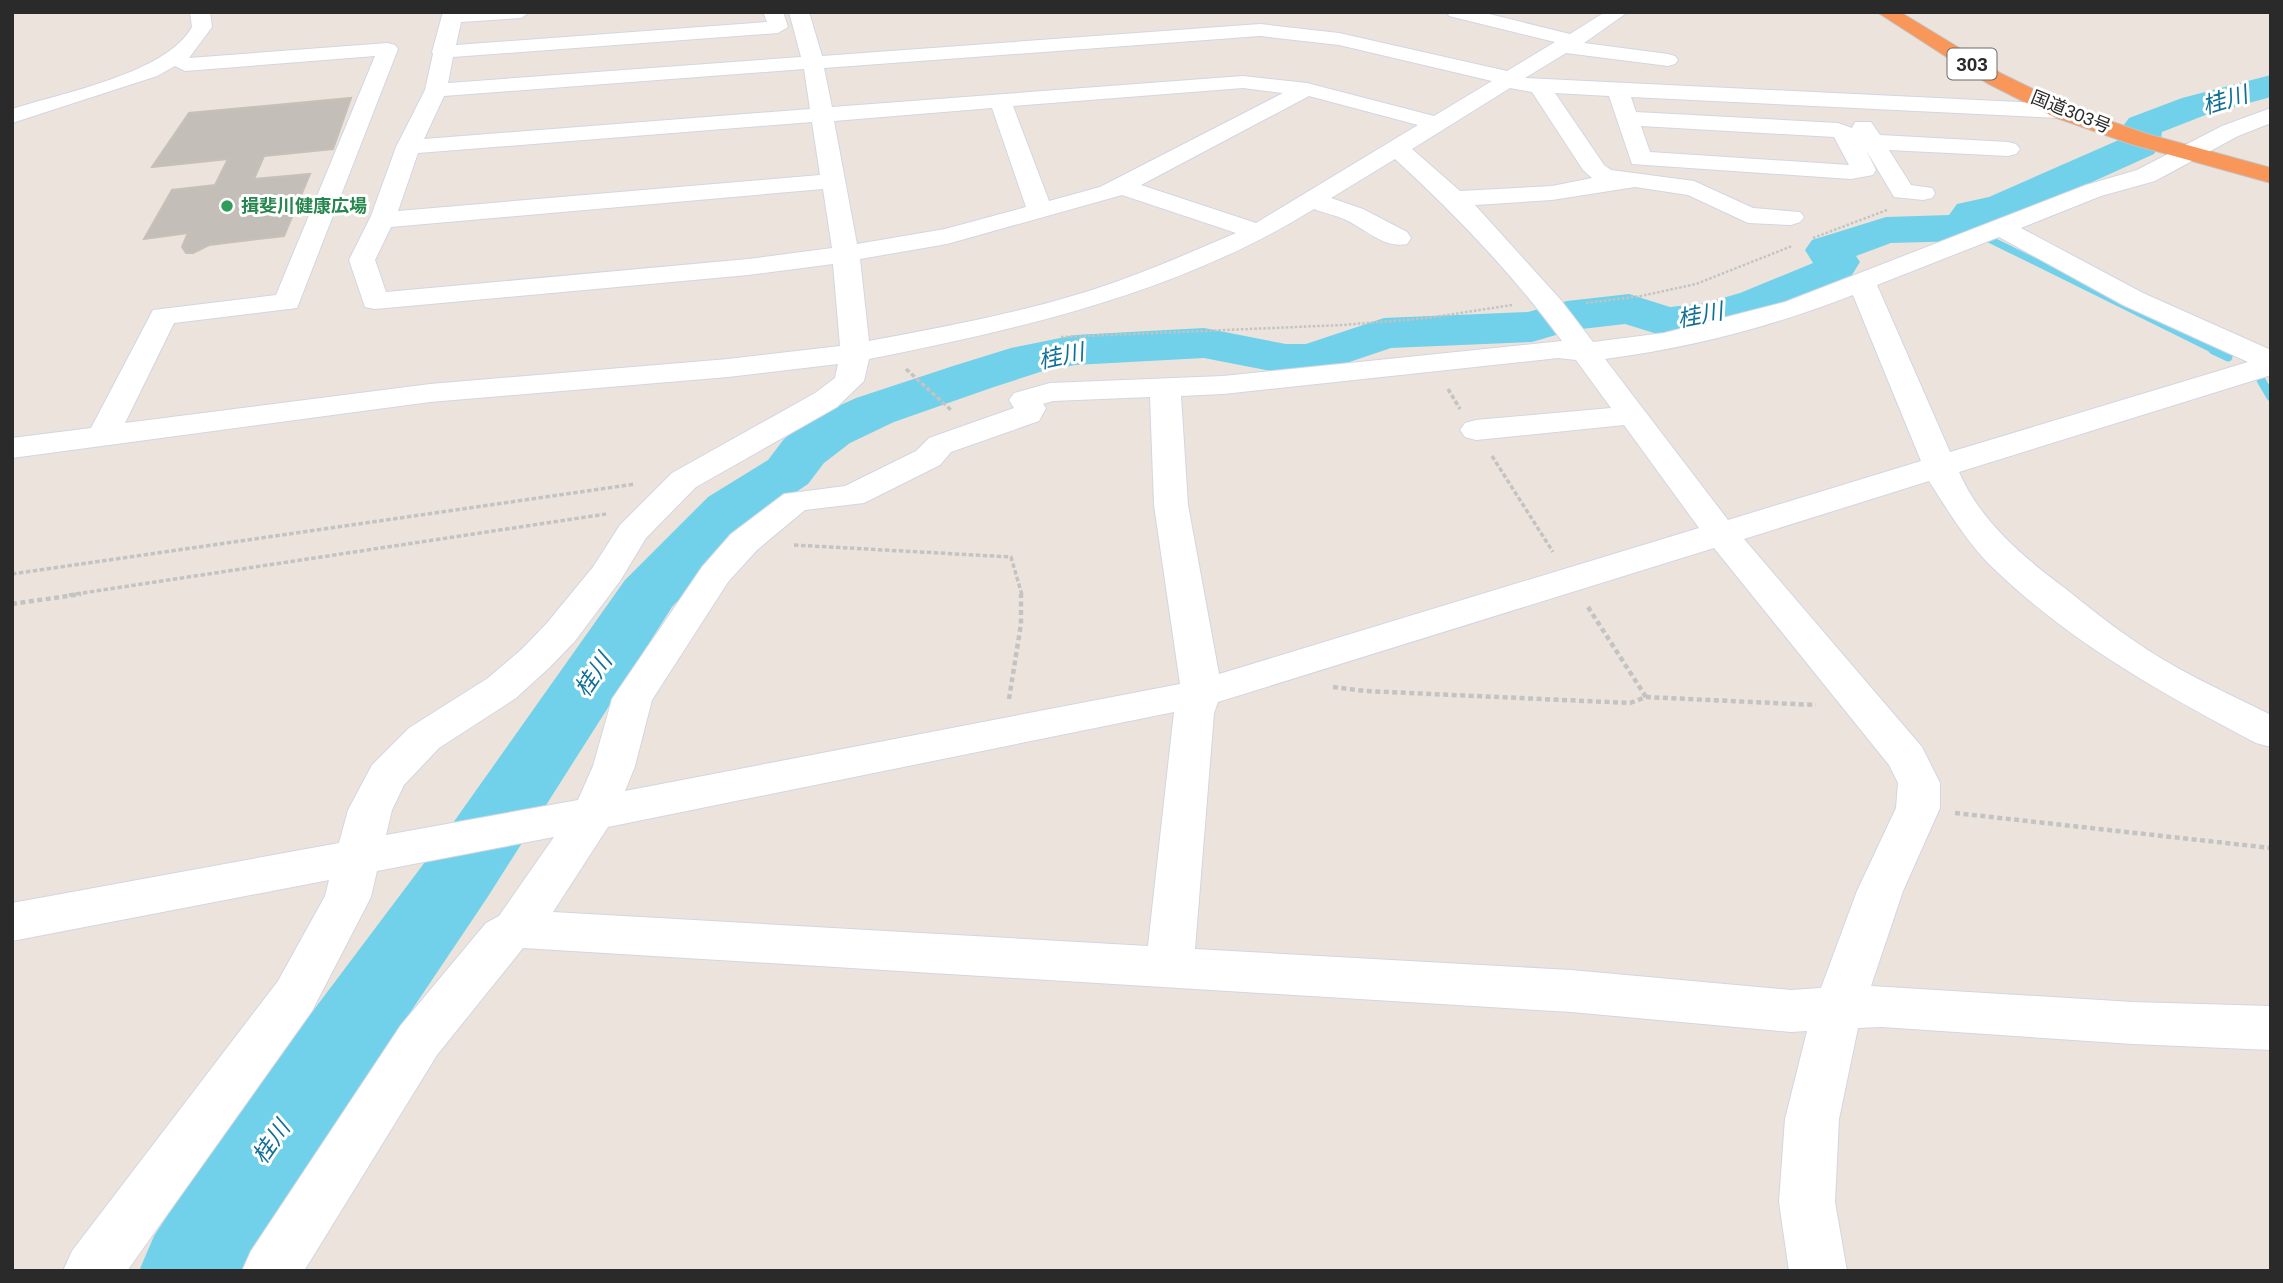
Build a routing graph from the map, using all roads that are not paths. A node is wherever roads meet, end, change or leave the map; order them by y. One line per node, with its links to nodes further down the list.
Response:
1 (200, 12): 27 (street)
2 (521, 12): 8 (street)
3 (773, 12): 12 (street)
4 (799, 12): 14 (street)
5 (1456, 12): 11 (street)
6 (1619, 12): 11 (street)
7 (1886, 12): 24 (highway, 国道303号 / 303)
8 (452, 15): 12 (street)
9 (1261, 21): 10 (street); 16 (street)
10 (1133, 39): 14 (street); 17 (street)
11 (1570, 44): 13 (street); 16 (street)
12 (442, 52): 20 (street)
13 (1668, 60)
14 (813, 62): 20 (street); 25 (street)
15 (185, 65): 56 (street)
16 (1512, 79): 18 (street); 29 (street)
17 (1163, 86): 19 (street); 22 (street)
18 (1539, 86): 21 (street); 37 (street)
19 (1307, 89): 29 (street); 38 (street)
20 (436, 90): 31 (street)
21 (1618, 90): 23 (street); 28 (street)
22 (1000, 101): 25 (street); 42 (street)
23 (1847, 102): 24 (street); 30 (street)
24 (2060, 111): 34 (highway, 国道303号 / 303)
25 (822, 113): 31 (street); 36 (street)
26 (2271, 115): 34 (street)
27 (12, 116)
28 (1627, 118): 28 (street)
29 (1435, 123): 32 (street)
30 (1872, 142): 33 (street); 39 (street)
31 (408, 147): 44 (street)
32 (1396, 147): 40 (street); 41 (street)
33 (2008, 149)
34 (2185, 152): 35 (highway, 国道303号 / 303); 45 (street)
35 (2271, 176)
36 (833, 181): 44 (street); 48 (street)
37 (1638, 182): 40 (street); 43 (street)
38 (1120, 186): 42 (street); 46 (street)
39 (1923, 194)
40 (1454, 200): 50 (street)
41 (1314, 201): 46 (street); 47 (street)
42 (1040, 210): 48 (street)
43 (1791, 217)
44 (382, 219): 48 (street)
45 (2000, 227): 49 (street); 52 (street)
46 (1259, 232): 51 (street)
47 (1398, 238)
48 (846, 254): 51 (street)
49 (1855, 285): 50 (street); 58 (street)
50 (1585, 350): 53 (street); 54 (street)
51 (854, 362): 56 (street); 63 (street)
52 (2271, 363): 58 (street)
53 (1165, 387): 60 (street); 62 (street)
54 (1633, 415): 55 (street); 59 (street)
55 (1476, 430)
56 (103, 436): 57 (street)
57 (12, 448)
58 (1940, 466): 59 (street); 61 (street)
59 (1720, 533): 60 (street); 67 (street)
60 (1201, 692): 62 (street); 66 (street)
61 (2271, 733)
62 (581, 816): 63 (street); 65 (street)
63 (359, 857): 64 (street); 69 (street)
64 (12, 922)
65 (516, 929): 67 (street); 70 (street)
66 (1171, 951)
67 (1838, 1008): 68 (street); 71 (street)
68 (2271, 1028)
69 (92, 1271)
70 (271, 1271)
71 (1818, 1271)

